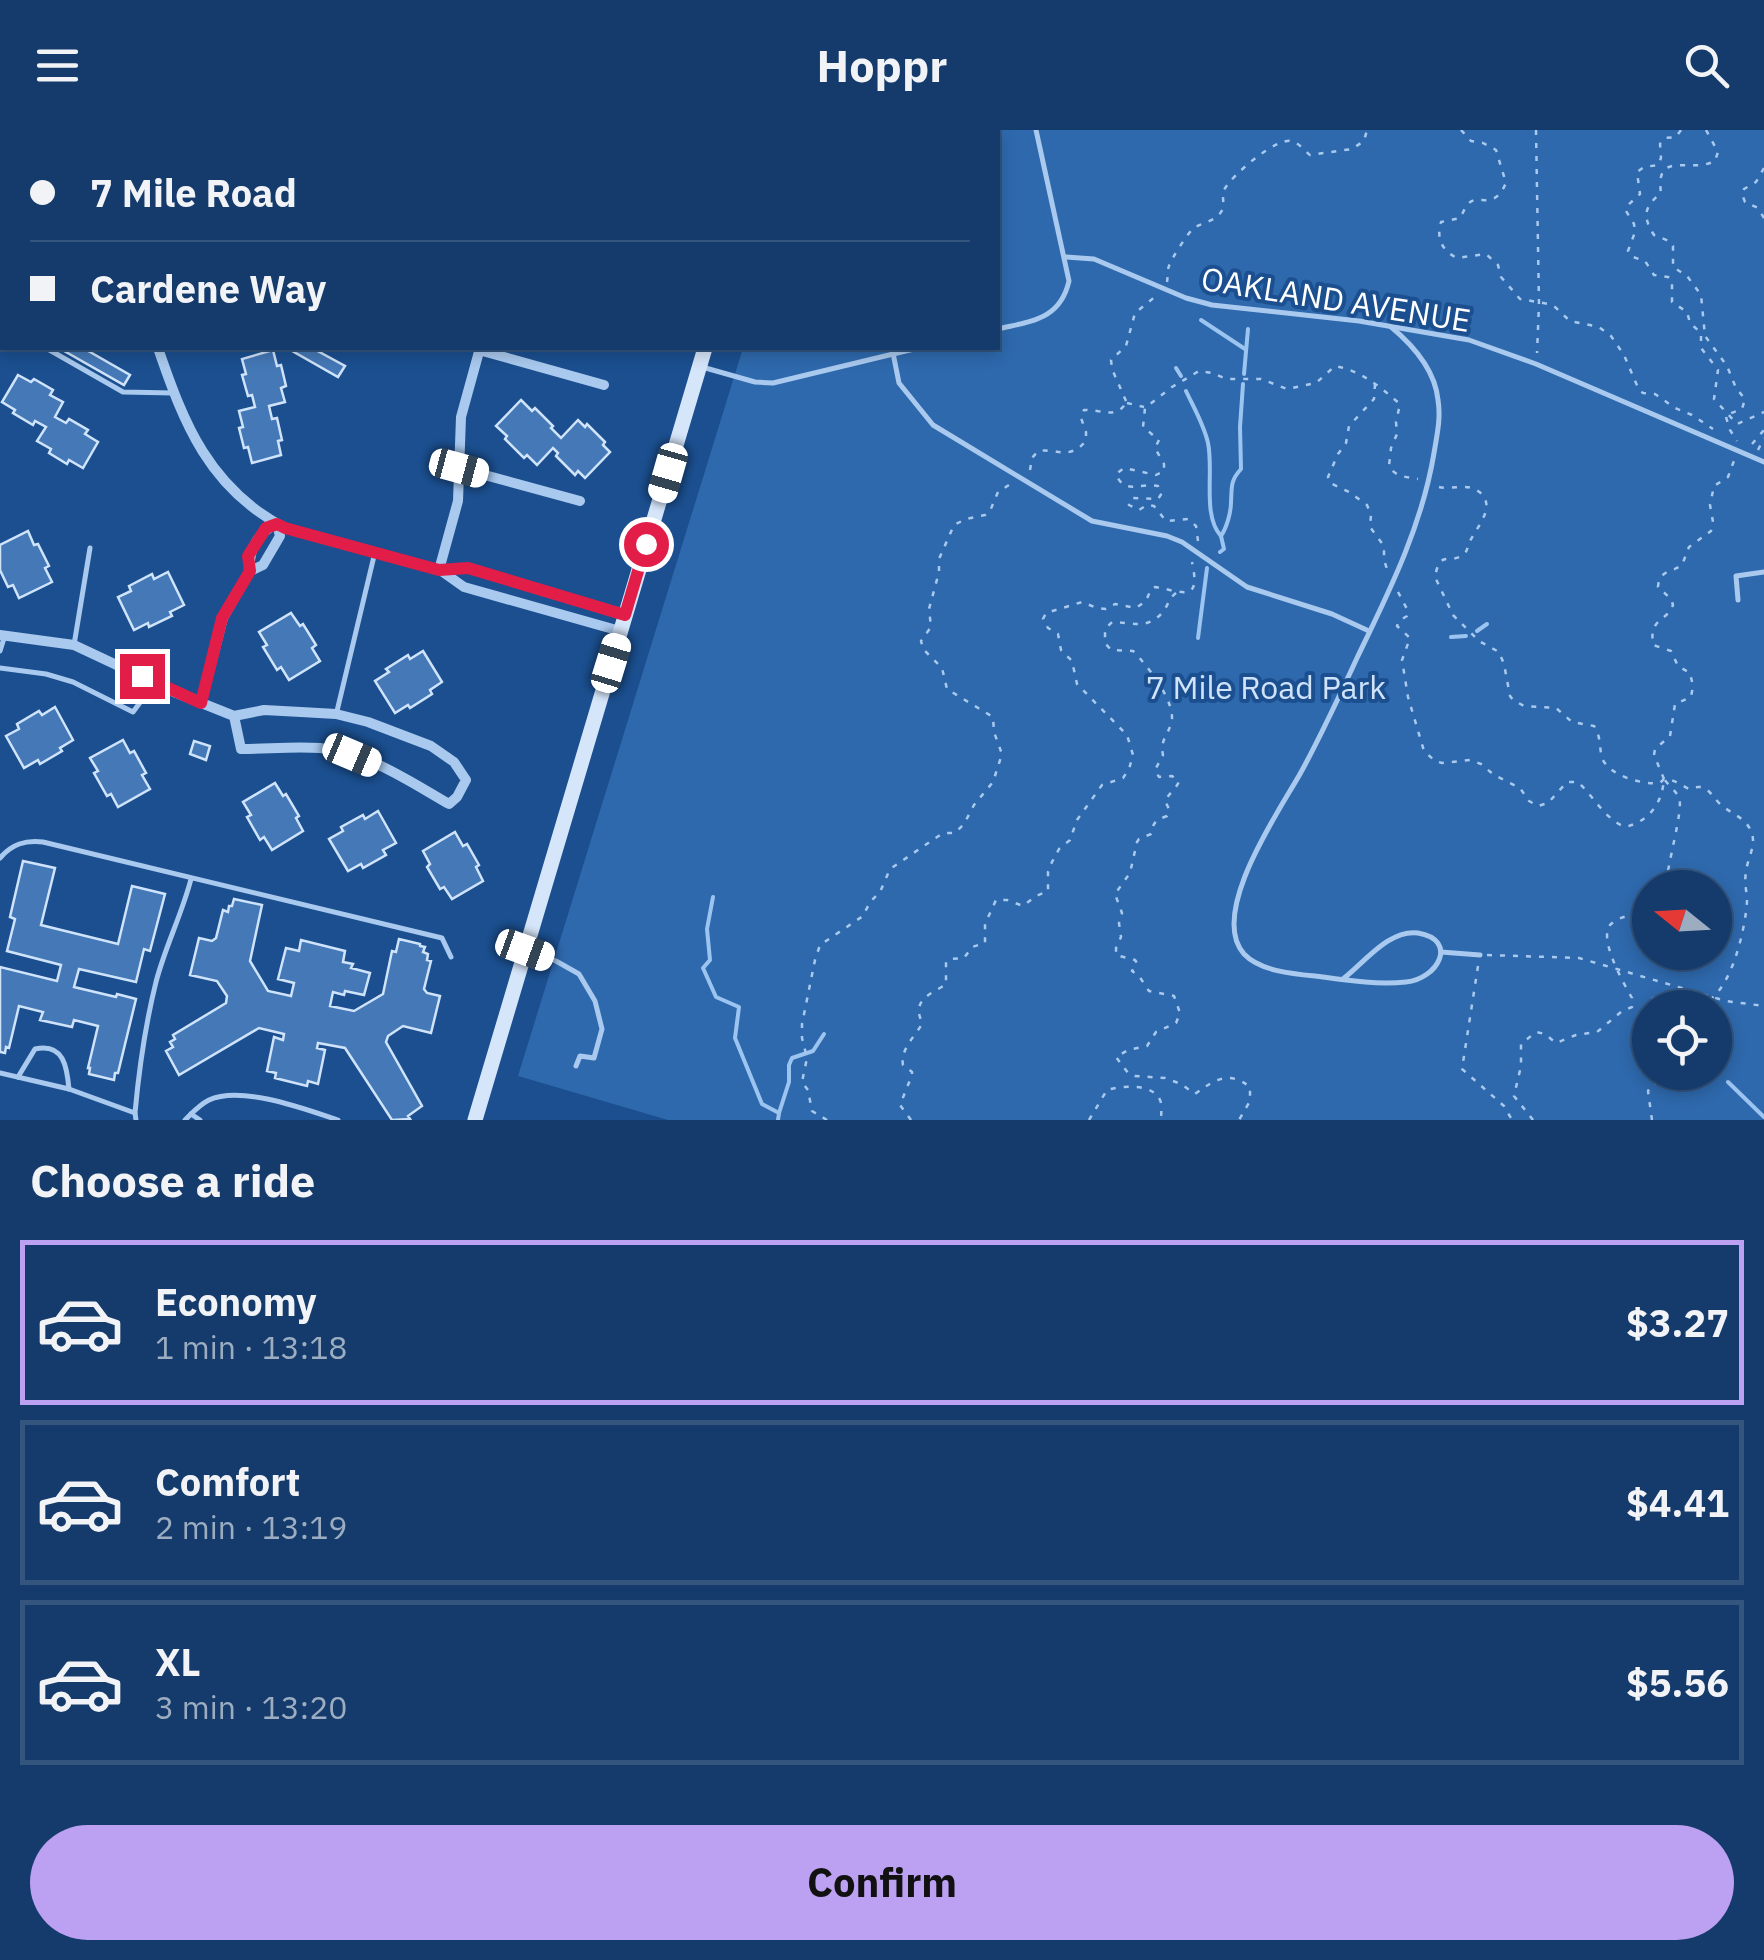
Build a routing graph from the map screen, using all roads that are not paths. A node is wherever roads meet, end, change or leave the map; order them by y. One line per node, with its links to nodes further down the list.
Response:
1 (1036, 130): 2 (lane)
2 (1066, 257): 3 (lane, OAKLAND AVENUE); 4 (lane)
3 (1390, 326): 15 (lane, OAKLAND AVENUE); 25 (lane)
4 (1000, 328)
5 (50, 350): 14 (lane)
6 (159, 350): 14 (street)
7 (479, 350): 16 (street)
8 (482, 350): 13 (street)
9 (704, 350): 12 (street)
10 (908, 350): 11 (lane)
11 (893, 353): 12 (lane); 25 (lane)
12 (700, 366): 24 (street)
13 (604, 385)
14 (173, 393): 18 (street)
15 (1764, 462)
16 (459, 468): 17 (street); 21 (street)
17 (580, 500)
18 (277, 524): 20 (street); 31 (street)
19 (90, 548): 27 (lane)
20 (376, 552): 21 (street); 32 (lane)
21 (439, 570): 24 (street); 24 (street)
22 (1764, 572): 23 (lane)
23 (1738, 600)
24 (623, 623): 36 (street)
25 (1370, 632): 40 (lane)
26 (2, 635): 27 (street); 28 (lane)
27 (74, 644): 30 (street)
28 (0, 651)
29 (0, 668): 30 (lane)
30 (154, 682): 31 (street)
31 (201, 703): 33 (street)
32 (336, 714): 33 (street); 33 (street)
33 (234, 716)
34 (0, 858): 35 (lane)
35 (192, 878): 39 (lane); 46 (lane)
36 (525, 950): 41 (lane); 50 (street)
37 (1441, 952): 38 (lane); 40 (lane); 40 (lane)
38 (1480, 955)
39 (451, 957)
40 (1343, 980)
41 (576, 1066)
42 (0, 1073): 43 (lane)
43 (18, 1077): 44 (lane); 44 (lane)
44 (69, 1089): 46 (lane)
45 (191, 1114): 47 (lane); 48 (lane); 49 (lane)
46 (135, 1117)
47 (185, 1120)
48 (200, 1120)
49 (338, 1120)
50 (475, 1120)

